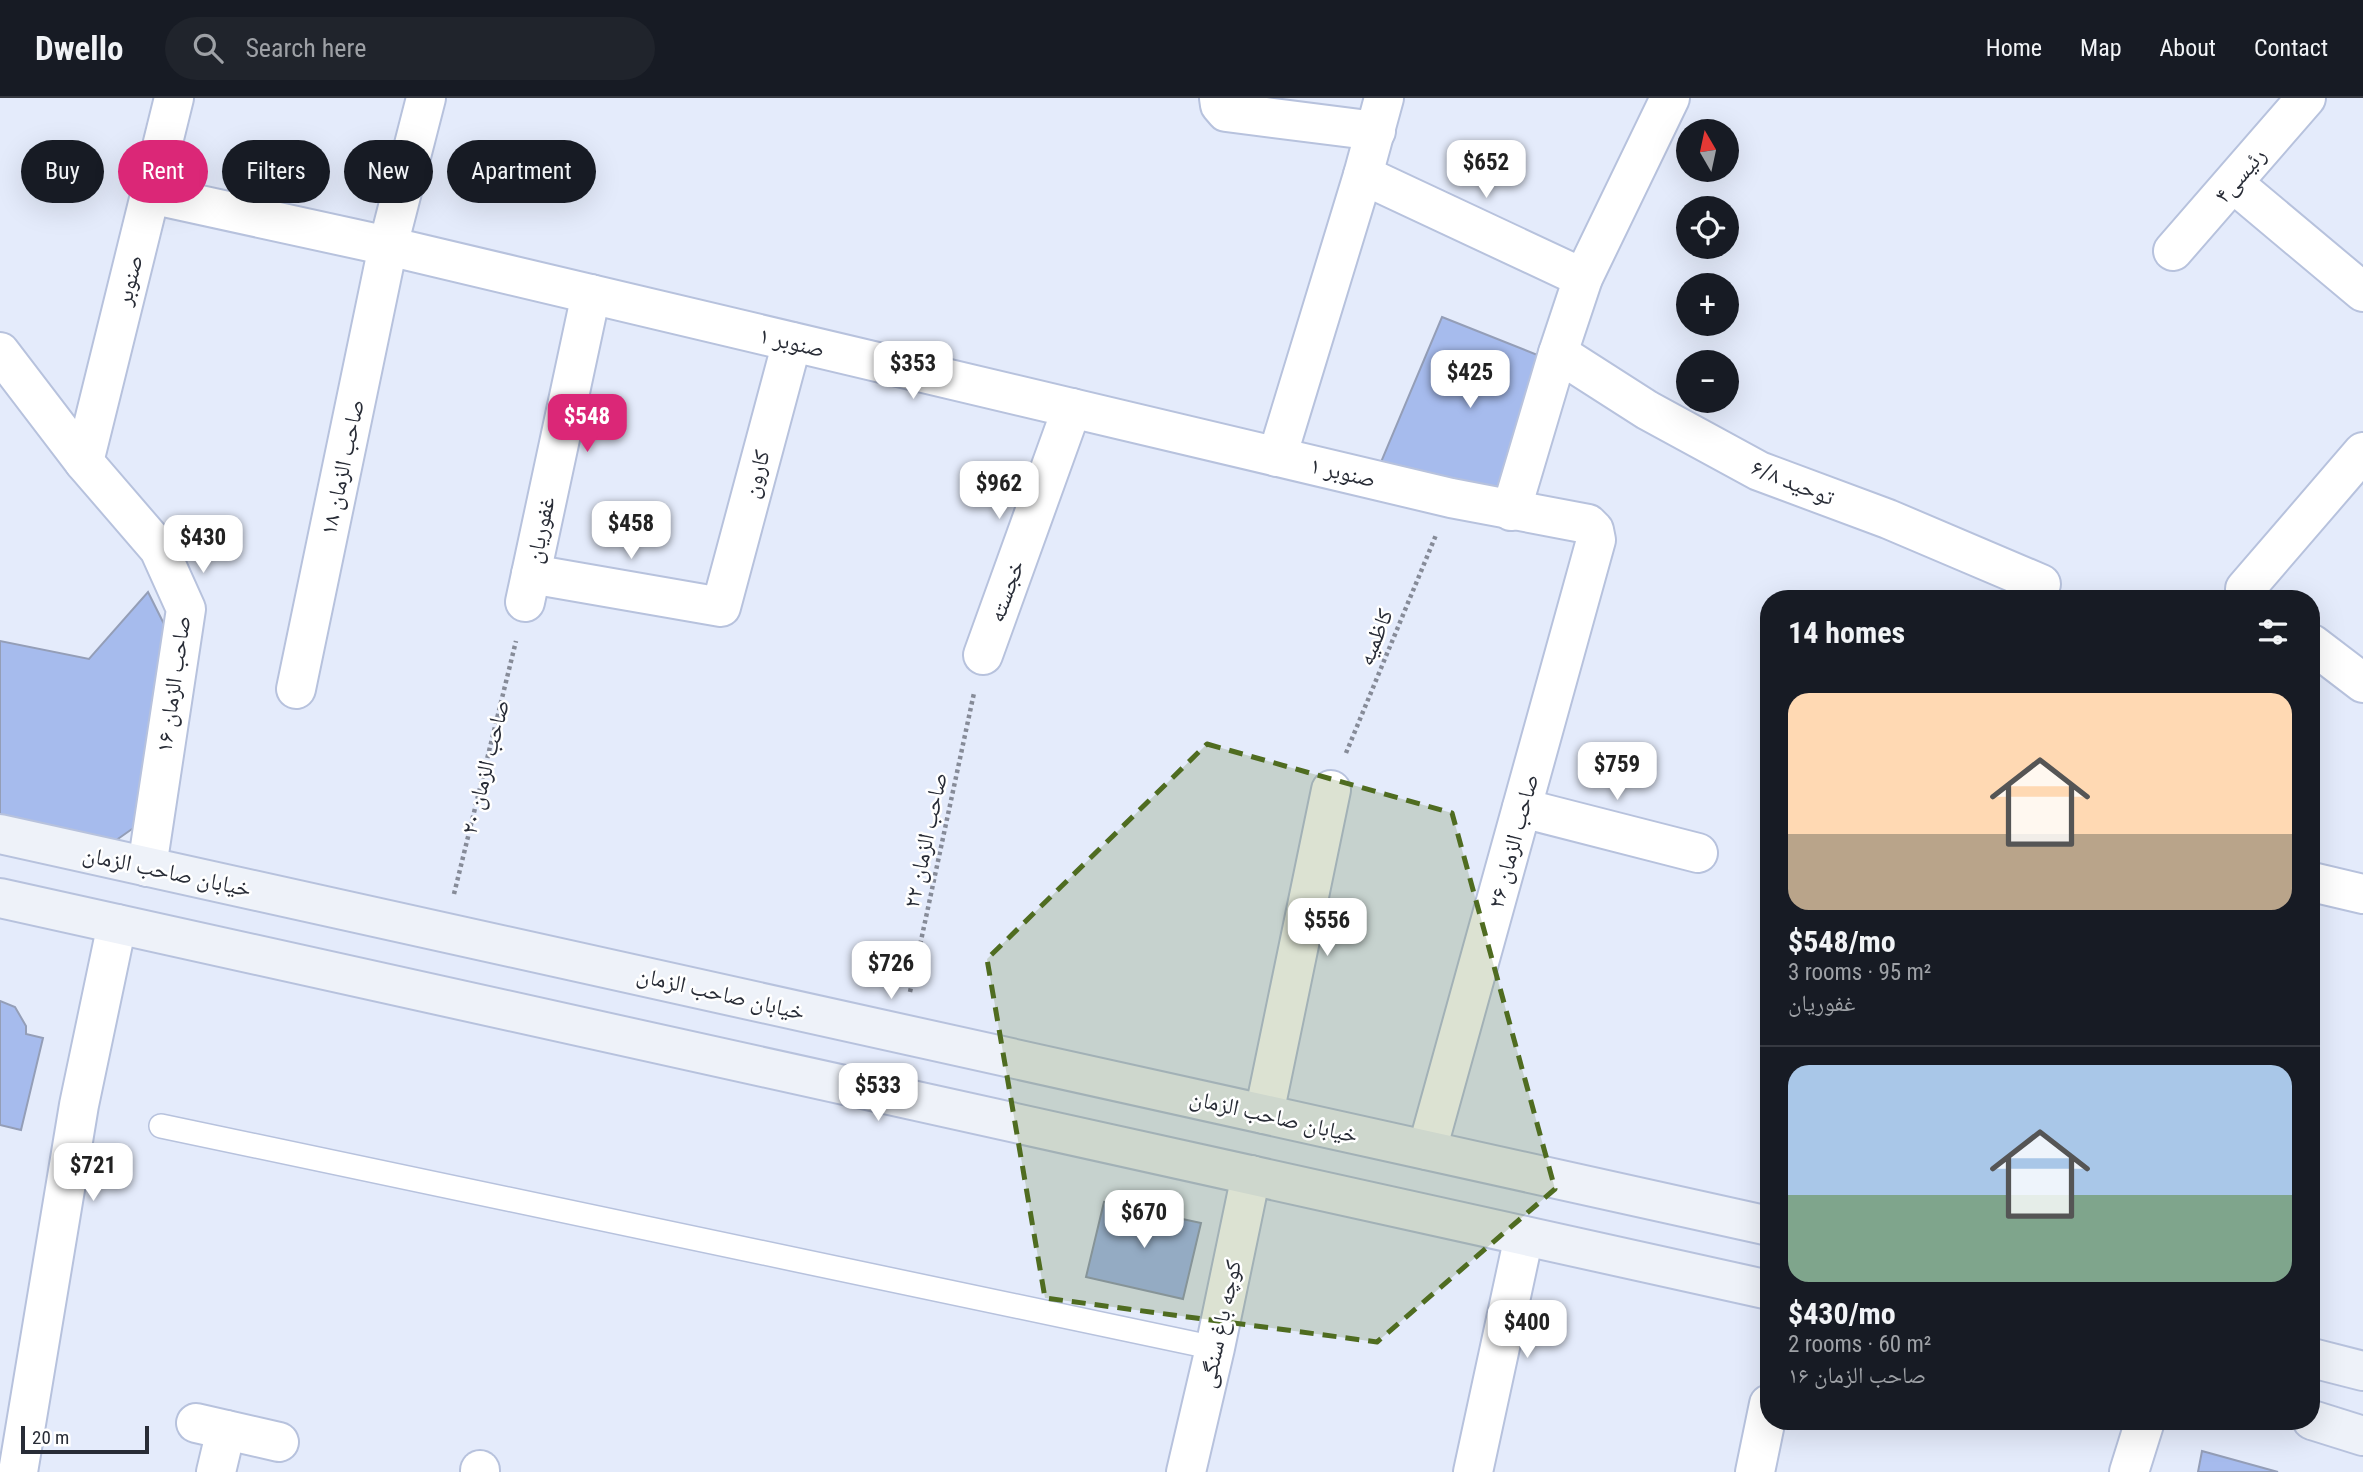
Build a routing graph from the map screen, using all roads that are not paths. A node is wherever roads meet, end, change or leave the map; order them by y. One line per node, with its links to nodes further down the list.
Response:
1 (174, 98): 7 (street, صنوبر)
2 (426, 98): 12 (street, صاحب الزمان ۱۸)
3 (1219, 98): 6 (street)
4 (1670, 98): 14 (street)
5 (2306, 98): 9 (street, رئیسی۴)
6 (1380, 115): 8 (street)
7 (164, 140)
8 (1363, 175): 14 (street); 22 (street)
9 (2232, 183): 13 (street, رئیسی۴); 15 (street)
10 (148, 203): 23 (street, صنوبر)
11 (191, 203): 12 (street, صنوبر ۱)
12 (388, 246): 16 (street, صنوبر ۱); 32 (street, صاحب الزمان ۱۸)
13 (2173, 251)
14 (1583, 278): 19 (street)
15 (2363, 292)
16 (591, 294): 17 (street, صنوبر ۱); 28 (street, غفوریان)
17 (792, 342): 20 (street, صنوبر ۱); 28 (street, کارون)
18 (0, 352): 23 (street, صاحب الزمان ۱۶)
19 (1558, 353): 24 (street); 26 (street, توحید ۶/۸)
20 (1072, 408): 22 (street, صنوبر ۱); 30 (street, خجسته)
21 (2363, 452): 27 (street)
22 (1277, 457): 24 (street, صنوبر ۱)
23 (84, 462): 37 (street, صاحب الزمان ۱۶)
24 (1511, 511): 25 (street, صنوبر ۱)
25 (1594, 530): 34 (street, صاحب الزمان ۲۶)
26 (2041, 584)
27 (2245, 590)
28 (722, 607)
29 (2320, 650): 31 (street)
30 (983, 654)
31 (2363, 683)
32 (296, 689)
33 (1331, 790): 42 (street)
34 (1522, 808): 36 (street); 44 (street, صاحب الزمان ۲۶)
35 (0, 834): 37 (main road, خیابان صاحب الزمان)
36 (1698, 853)
37 (147, 867): 42 (main road, خیابان صاحب الزمان)
38 (2320, 884): 39 (street)
39 (2363, 894)
40 (0, 898): 41 (main road)
41 (117, 924): 45 (main road); 57 (street)
42 (1264, 1114): 44 (main road, خیابان صاحب الزمان)
43 (161, 1126): 49 (lane)
44 (1427, 1150): 46 (main road, خیابان صاحب الزمان)
45 (1251, 1175): 47 (main road); 49 (street, کوچه باغ سنگی)
46 (1760, 1224)
47 (1524, 1236): 48 (main road); 60 (street)
48 (1760, 1288)
49 (1215, 1348): 59 (street, کوچه باغ سنگی)
50 (2320, 1360): 51 (main road)
51 (2363, 1371)
52 (2320, 1423): 55 (main road)
53 (1764, 1430): 61 (street)
54 (2142, 1430): 62 (street)
55 (2363, 1436)
56 (279, 1443): 58 (street)
57 (18, 1472)
58 (216, 1472)
59 (1186, 1472)
60 (1473, 1472)
61 (1755, 1472)
62 (2129, 1472)

